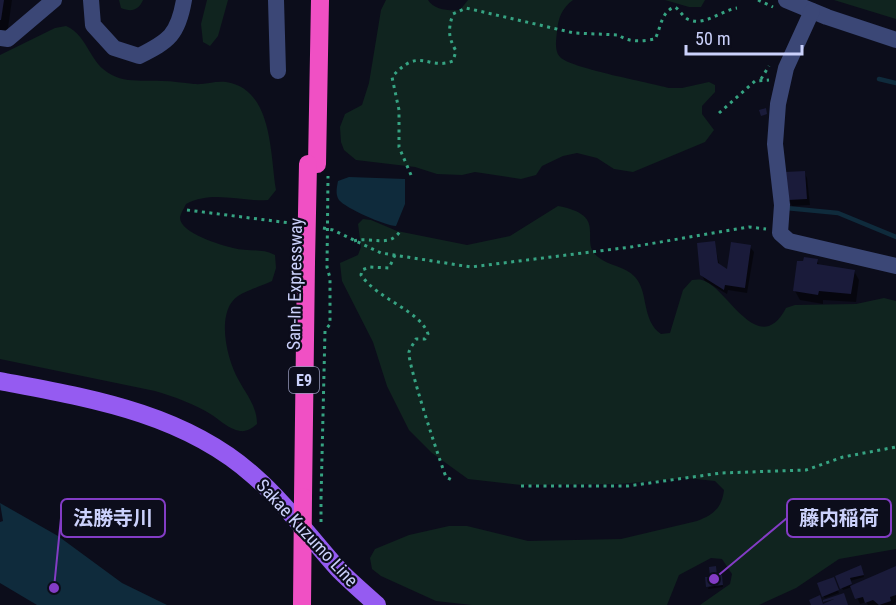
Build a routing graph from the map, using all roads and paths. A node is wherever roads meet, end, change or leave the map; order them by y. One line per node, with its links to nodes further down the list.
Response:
1 (54, 0): 10 (street)
2 (91, 0): 3 (street)
3 (184, 0)
4 (276, 0): 13 (street)
5 (309, 0): 15 (highway, San-In Expressway / E9)
6 (320, 0): 15 (highway, San-In Expressway / E9)
7 (786, 0): 8 (street)
8 (813, 4): 11 (street); 21 (street)
9 (737, 8): 16 (path)
10 (0, 38)
11 (896, 39)
12 (773, 60): 14 (path)
13 (278, 71)
14 (719, 113)
15 (318, 167): 29 (highway, San-In Expressway / E9); 29 (path)
16 (411, 175)
17 (187, 210): 18 (path)
18 (291, 223)
19 (312, 226): 22 (path)
20 (401, 230): 22 (path)
21 (780, 230): 23 (path); 24 (street)
22 (354, 241): 23 (path)
23 (395, 255): 27 (path)
24 (896, 266)
25 (0, 381): 32 (main road, Sakae Kuzumo Line)
26 (896, 447): 28 (path)
27 (452, 480)
28 (521, 486)
29 (312, 498): 30 (highway, San-In Expressway / E9, bridge); 31 (highway, San-In Expressway / E9)
30 (302, 605)
31 (312, 605)
32 (377, 605)

